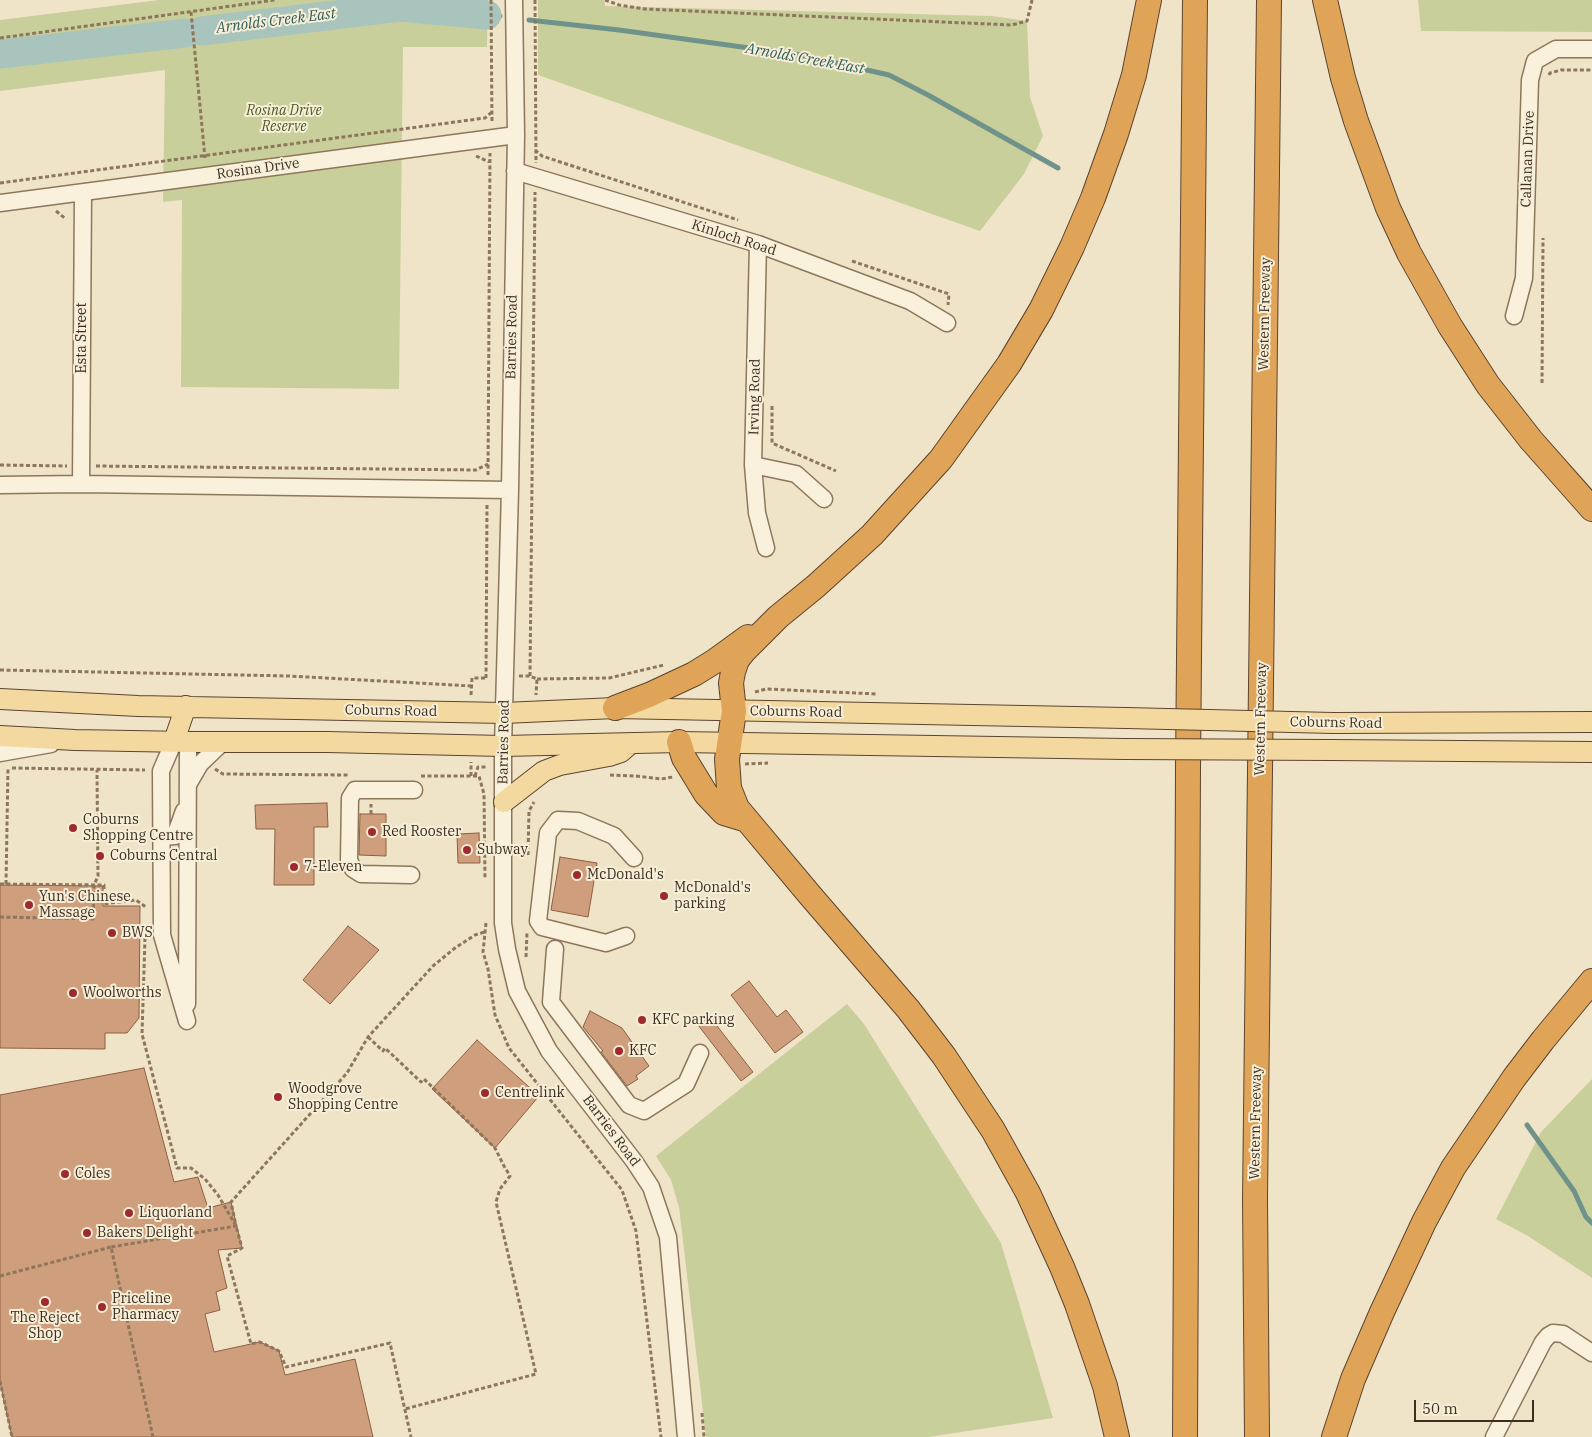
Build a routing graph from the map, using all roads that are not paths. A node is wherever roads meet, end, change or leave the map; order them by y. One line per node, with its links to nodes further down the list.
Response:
1 (514, 0): 7 (street, Barries Road)
2 (1149, 0): 21 (highway)
3 (1195, 0): 55 (highway)
4 (1269, 0): 56 (highway, Western Freeway)
5 (1325, 0): 19 (highway)
6 (1592, 49): 12 (street, Callanan Drive)
7 (516, 135): 8 (street, Barries Road); 9 (street, Rosina Drive)
8 (515, 171): 11 (street, Kinloch Road); 17 (street, Barries Road)
9 (83, 193): 10 (street, Rosina Drive); 15 (street, Esta Street)
10 (0, 203)
11 (758, 244): 13 (street, Kinloch Road); 14 (street, Irving Road)
12 (1514, 316)
13 (947, 323)
14 (753, 465): 18 (street); 20 (street, Irving Road)
15 (81, 484): 16 (street); 17 (street)
16 (0, 485)
17 (510, 490): 26 (street, Barries Road)
18 (824, 499)
19 (1592, 509)
20 (766, 548)
21 (778, 617): 23 (highway); 25 (highway)
22 (0, 699): 24 (main road, Coburns Road)
23 (733, 704): 25 (main road, Coburns Road); 27 (main road, Coburns Road, bridge); 37 (highway)
24 (186, 706): 26 (main road, Coburns Road); 31 (main road)
25 (615, 708): 26 (main road, Coburns Road)
26 (504, 713): 34 (street, Barries Road)
27 (1592, 722)
28 (0, 736): 29 (main road, Coburns Road)
29 (76, 740): 31 (main road, Coburns Road); 36 (street, Coburns Road)
30 (224, 741): 31 (main road, Coburns Road); 34 (main road, Coburns Road); 39 (street)
31 (181, 742): 39 (street); 42 (street)
32 (633, 742): 33 (main road, Coburns Road); 34 (main road, Coburns Road); 40 (main road)
33 (678, 742): 37 (main road, Coburns Road); 41 (highway)
34 (503, 746): 40 (street, Barries Road)
35 (1592, 752): 37 (main road, Coburns Road, bridge)
36 (0, 753)
37 (728, 754): 41 (highway)
38 (414, 783): 44 (street)
39 (188, 792): 42 (street); 46 (street)
40 (504, 802): 53 (street, Barries Road)
41 (746, 819): 54 (highway)
42 (161, 837): 45 (street)
43 (634, 858): 47 (street)
44 (411, 875)
45 (161, 885): 46 (street); 46 (street)
46 (188, 885)
47 (626, 936)
48 (555, 949): 50 (street)
49 (1592, 981): 57 (highway)
50 (700, 1053)
51 (1592, 1353): 52 (street)
52 (1497, 1436)
53 (686, 1437)
54 (1118, 1437)
55 (1185, 1437)
56 (1257, 1437)
57 (1334, 1437)

